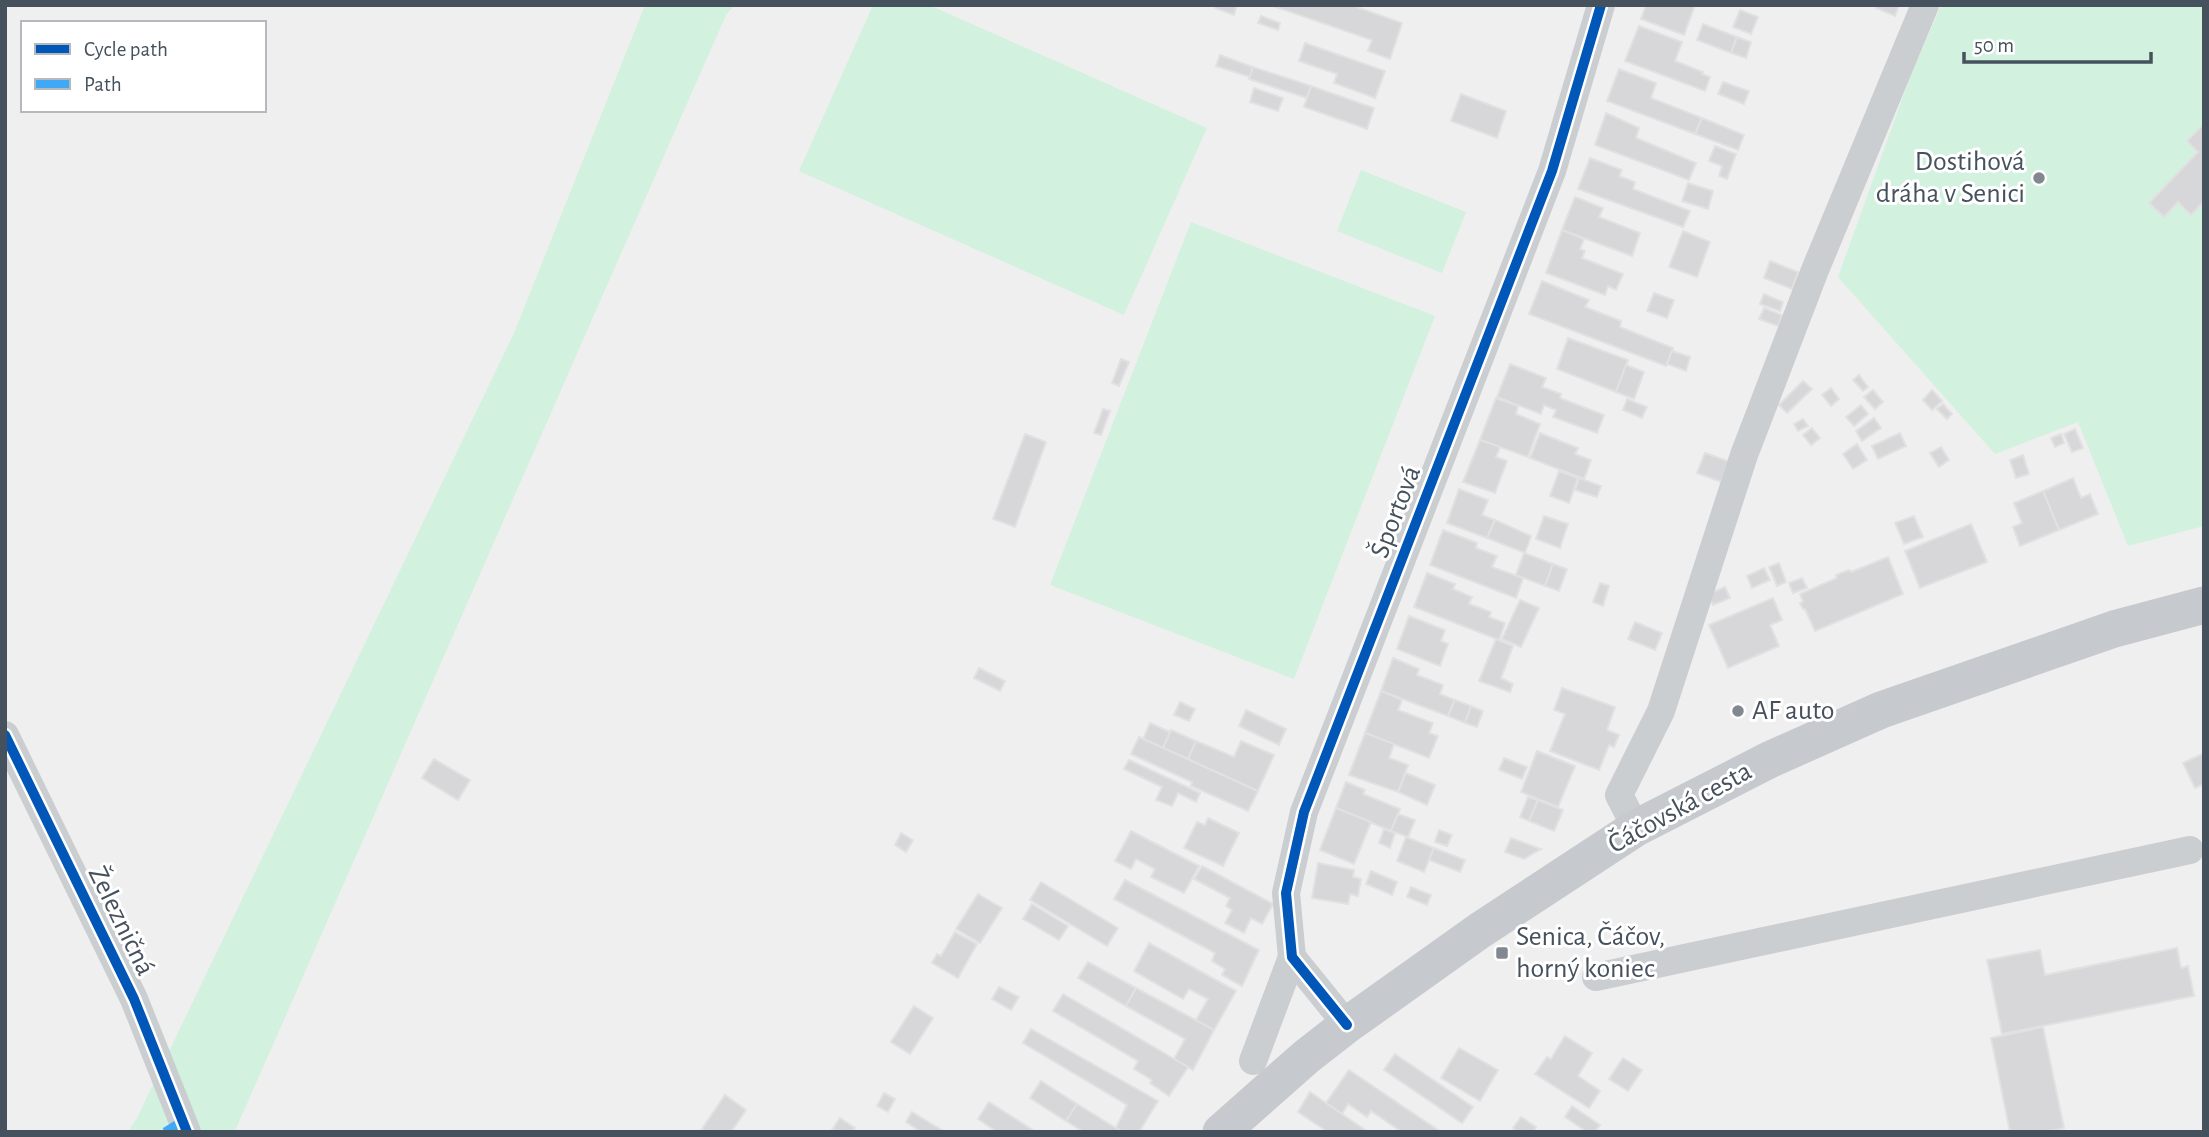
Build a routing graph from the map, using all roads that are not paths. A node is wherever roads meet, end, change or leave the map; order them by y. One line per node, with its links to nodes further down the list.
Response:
1 (1601, 5): 7 (street, Športová)
2 (1925, 5): 5 (street)
3 (2204, 605): 5 (main road, Čáčovská cesta)
4 (5, 735): 11 (street, Železničná)
5 (1636, 828): 9 (main road, Čáčovská cesta)
6 (2190, 850): 8 (street)
7 (1292, 957): 9 (street); 10 (street)
8 (1596, 977)
9 (1347, 1025): 12 (main road, Čáčovská cesta)
10 (1253, 1061)
11 (187, 1132)
12 (1221, 1132)

